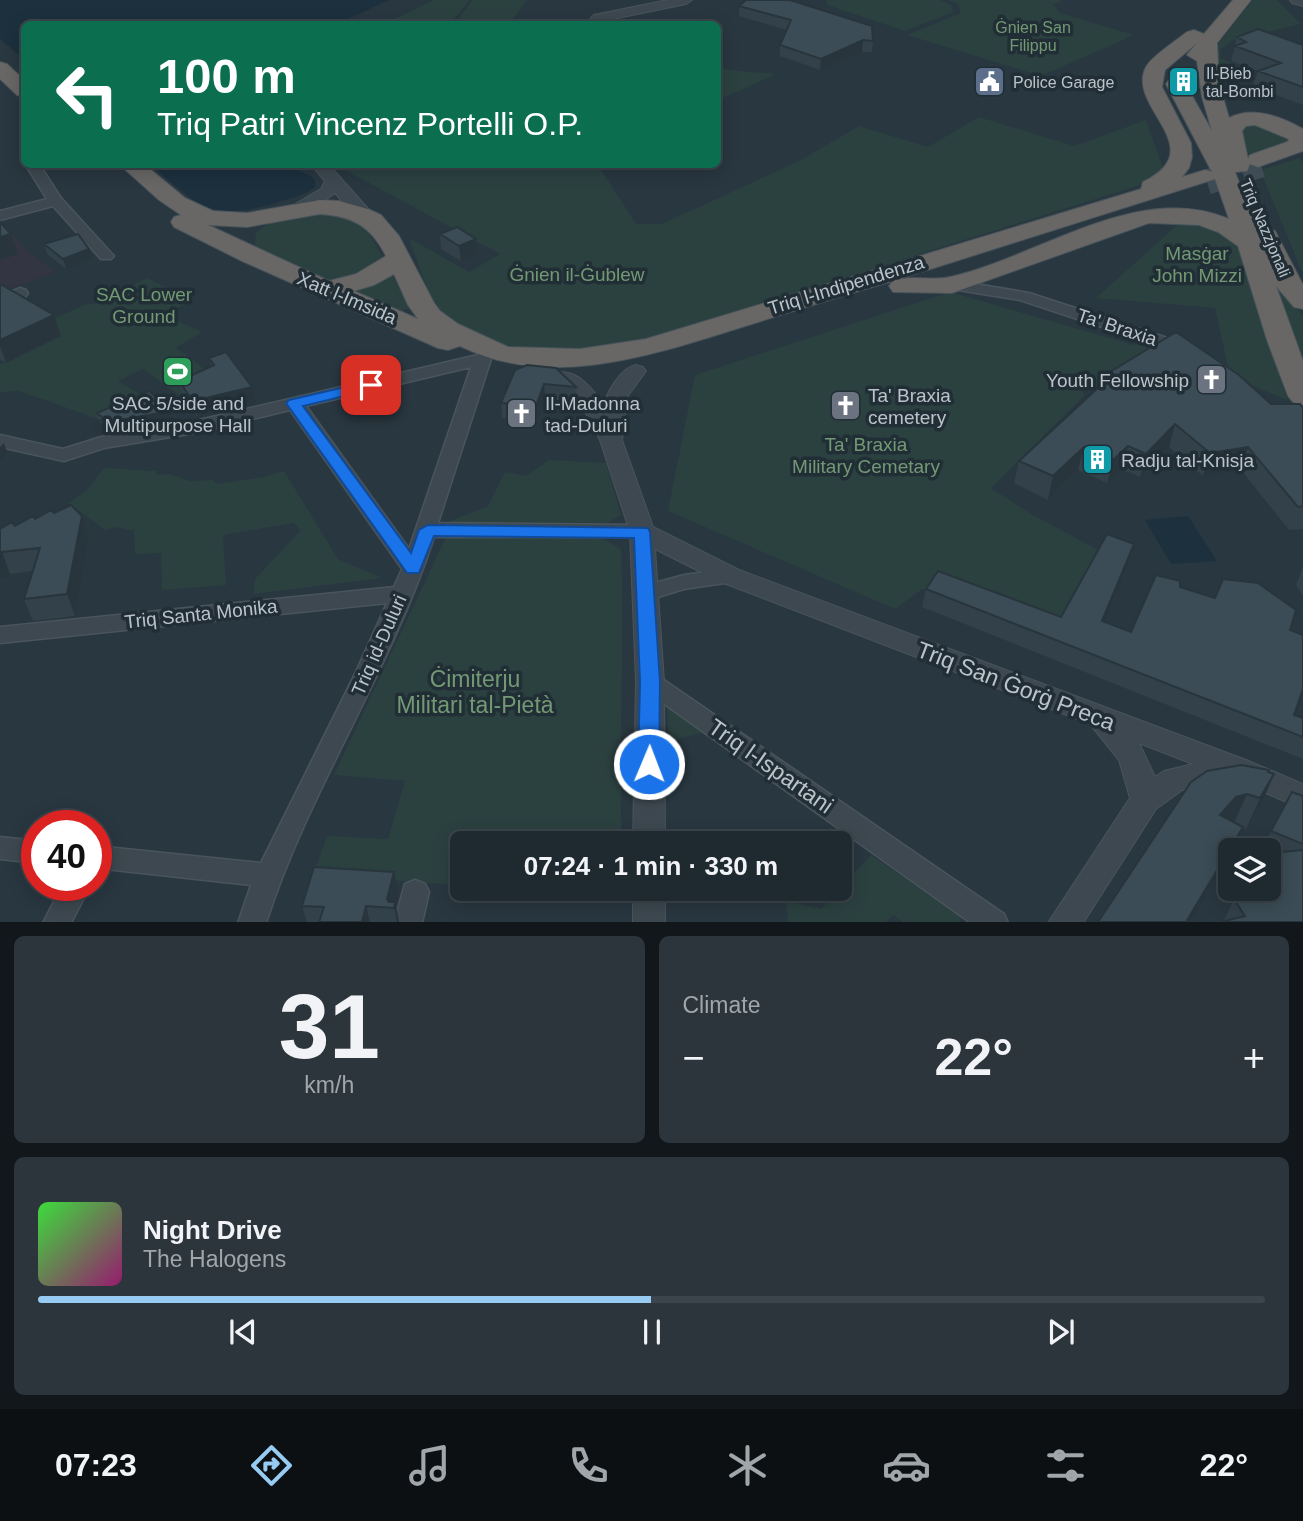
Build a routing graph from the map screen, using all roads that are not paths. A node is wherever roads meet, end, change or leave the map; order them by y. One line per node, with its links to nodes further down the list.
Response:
1 (686, 0): 4 (street)
2 (1224, 0): 5 (highway)
3 (1242, 0): 5 (highway)
4 (596, 21)
5 (1201, 37): 9 (highway, Triq Nazzjonali); 9 (highway); 10 (highway)
6 (0, 55): 8 (highway)
7 (0, 68): 11 (highway)
8 (21, 73)
9 (1189, 83): 12 (highway); 14 (highway, Triq Nazzjonali)
10 (1152, 87): 14 (highway, Triq Nazzjonali); 24 (highway)
11 (21, 88)
12 (1303, 131)
13 (1303, 152): 14 (highway)
14 (1241, 160): 25 (highway, Triq Nazzjonali); 33 (highway, Triq Nazzjonali)
15 (35, 168): 20 (street)
16 (116, 168): 27 (highway, Xatt l-Imsida)
17 (135, 168): 21 (highway)
18 (321, 168): 19 (street)
19 (332, 182): 21 (street); 22 (street)
20 (56, 201): 23 (street); 26 (street)
21 (292, 210): 22 (highway); 27 (highway)
22 (364, 215): 28 (highway, Xatt l-Imsida)
23 (0, 216)
24 (1068, 217): 30 (highway, Triq l-Indipendenza); 37 (highway, Triq l-Indipendenza)
25 (1250, 243): 29 (highway); 40 (highway, Triq Nazzjonali)
26 (106, 256)
27 (251, 256): 31 (highway, Xatt l-Imsida)
28 (398, 258): 31 (highway); 37 (highway, Xatt l-Imsida)
29 (951, 285): 30 (highway); 35 (street, Ta' Braxia)
30 (902, 286): 37 (highway, Triq l-Indipendenza)
31 (326, 289): 36 (highway, Xatt l-Imsida)
32 (20, 293): 34 (street)
33 (1303, 301)
34 (0, 302)
35 (1192, 356)
36 (482, 359): 39 (highway, Xatt l-Imsida); 41 (street); 44 (street, Triq id-Duluri)
37 (630, 362): 38 (highway, Triq l-Indipendenza); 42 (street)
38 (605, 376): 39 (highway, Xatt l-Imsida)
39 (565, 377): 42 (street)
40 (1303, 396)
41 (294, 403): 43 (street); 46 (street)
42 (611, 440): 45 (street)
43 (0, 441)
44 (428, 530): 45 (street); 46 (street, Triq id-Duluri)
45 (642, 532): 47 (street, Triq San Ġorġ Preca); 48 (street)
46 (413, 569): 49 (street, Triq id-Duluri)
47 (730, 576): 48 (street, Triq San Ġorġ Preca); 52 (street, Triq San Ġorġ Preca)
48 (645, 593): 51 (street)
49 (402, 594): 50 (street, Triq Santa Monika); 60 (street, Triq id-Duluri)
50 (0, 635)
51 (650, 682): 56 (street); 68 (street, Triq l-Ispartani)
52 (1096, 717): 53 (street, Triq San Ġorġ Preca); 55 (street)
53 (1236, 768): 54 (street, Triq San Ġorġ Preca); 55 (street)
54 (1303, 797)
55 (1145, 800): 69 (street)
56 (649, 831)
57 (0, 848): 58 (street)
58 (21, 850)
59 (112, 859): 60 (street)
60 (268, 875): 65 (street, Triq id-Duluri)
61 (415, 892): 66 (street)
62 (68, 901): 64 (street)
63 (649, 901): 67 (street)
64 (57, 922)
65 (252, 922)
66 (408, 922)
67 (649, 922)
68 (994, 922)
69 (1063, 922)

